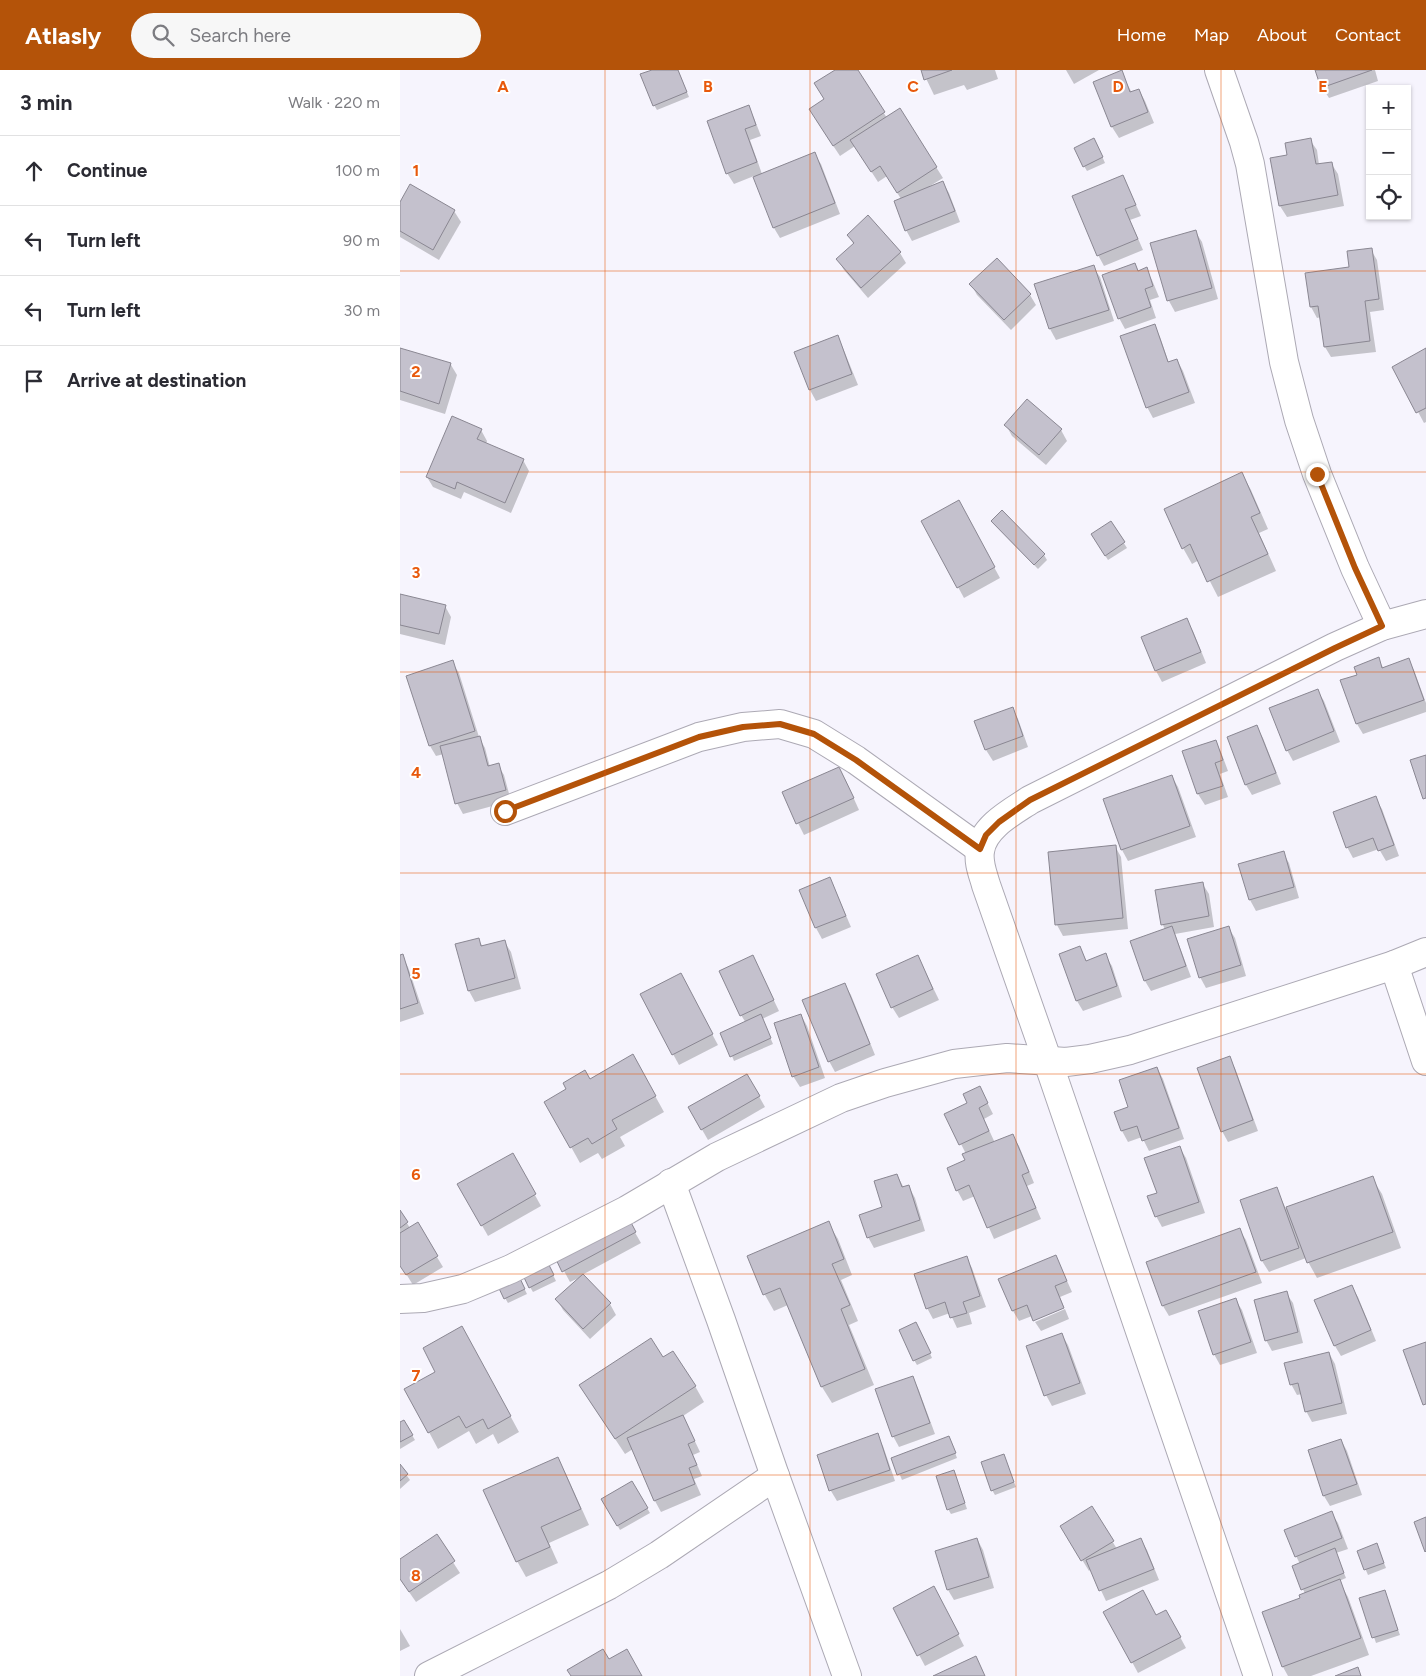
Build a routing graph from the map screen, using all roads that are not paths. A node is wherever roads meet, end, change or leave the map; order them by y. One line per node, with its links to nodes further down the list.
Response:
1 (1219, 70): 3 (street)
2 (1426, 614): 3 (street)
3 (1382, 626): 5 (street)
4 (505, 811): 5 (street)
5 (980, 849): 9 (street)
6 (1426, 952): 7 (street)
7 (1394, 965): 8 (street); 9 (street)
8 (1426, 1061)
9 (1048, 1062): 10 (street); 15 (street)
10 (671, 1183): 11 (street); 12 (street)
11 (400, 1299)
12 (775, 1476): 13 (street); 14 (street)
13 (430, 1676)
14 (847, 1676)
15 (1258, 1676)

